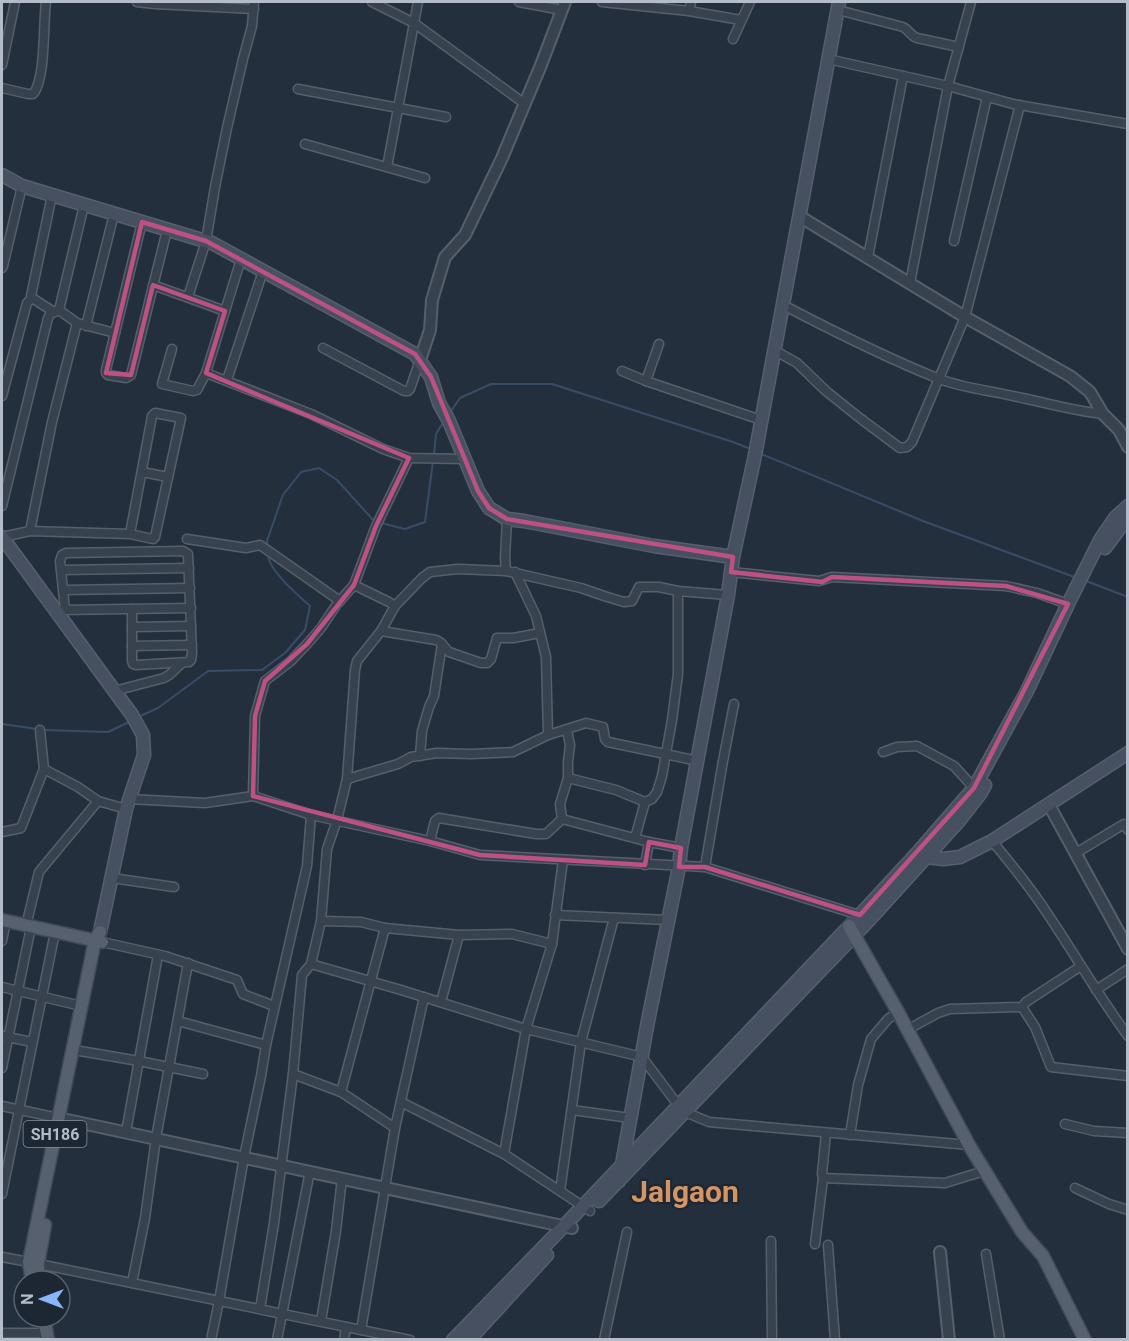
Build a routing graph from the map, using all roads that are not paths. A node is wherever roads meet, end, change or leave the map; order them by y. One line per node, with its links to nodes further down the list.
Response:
1 (15, 2): 22 (street)
2 (46, 2): 25 (street)
3 (137, 2): 12 (street)
4 (377, 2): 18 (street)
5 (418, 2): 18 (street)
6 (519, 2): 14 (street)
7 (602, 2): 16 (street)
8 (691, 2): 16 (street)
9 (750, 2): 17 (street)
10 (960, 2): 11 (street)
11 (971, 2): 20 (street)
12 (156, 3): 13 (street)
13 (254, 5): 45 (street)
14 (564, 6): 28 (street)
15 (838, 6): 20 (street); 21 (main road)
16 (689, 12): 17 (street)
17 (741, 20): 19 (street)
18 (414, 23): 28 (street); 30 (street)
19 (733, 39)
20 (959, 47): 24 (street)
21 (828, 59): 23 (street); 41 (main road)
22 (2, 65)
23 (903, 76): 24 (street); 47 (street)
24 (948, 86): 27 (street); 51 (street)
25 (2, 88)
26 (298, 89): 30 (street)
27 (987, 97): 29 (street); 46 (street)
28 (525, 104): 65 (street)
29 (1020, 105): 32 (street); 58 (street)
30 (398, 108): 31 (street); 34 (street)
31 (446, 117)
32 (1128, 124)
33 (305, 144): 34 (street)
34 (387, 167): 36 (street)
35 (2, 175): 37 (main road)
36 (425, 178)
37 (22, 186): 38 (main road); 44 (street)
38 (52, 195): 39 (main road); 54 (street)
39 (84, 205): 40 (main road); 56 (street)
40 (114, 214): 42 (main road); 59 (street)
41 (799, 216): 47 (street); 55 (main road)
42 (142, 222): 43 (main road); 60 (street)
43 (167, 230): 45 (main road); 52 (street)
44 (6, 240): 49 (street)
45 (206, 241): 48 (main road); 53 (street)
46 (954, 241)
47 (868, 257): 51 (street)
48 (241, 259): 50 (main road); 57 (street)
49 (2, 268)
50 (263, 271): 65 (main road); 69 (street)
51 (910, 283): 58 (street)
52 (153, 285): 53 (street); 60 (street)
53 (188, 297): 57 (street)
54 (32, 298): 56 (street); 71 (street)
55 (783, 305): 64 (main road); 68 (street)
56 (57, 311): 59 (street); 79 (street)
57 (225, 311): 67 (street)
58 (965, 316): 68 (street); 72 (street)
59 (81, 325): 60 (street); 83 (street)
60 (115, 333)
61 (659, 344): 70 (street)
62 (323, 348): 65 (street)
63 (172, 349): 67 (street)
64 (774, 350): 68 (street); 73 (main road)
65 (420, 360): 76 (main road)
66 (622, 371): 70 (street)
67 (206, 373): 69 (street)
68 (939, 379): 72 (street)
69 (227, 380): 75 (street)
70 (646, 381): 73 (street)
71 (2, 396)
72 (1103, 414): 74 (street)
73 (761, 420): 87 (main road)
74 (1128, 447)
75 (409, 458): 76 (street); 94 (street)
76 (464, 459): 82 (main road)
77 (141, 472): 78 (street); 78 (street); 84 (street)
78 (168, 477): 84 (street)
79 (2, 506)
80 (1128, 506): 88 (main road)
81 (1128, 517): 88 (main road)
82 (507, 519): 87 (main road); 91 (street)
83 (30, 531): 84 (street); 85 (street)
84 (130, 534)
85 (2, 537): 104 (main road)
86 (188, 539): 99 (street)
87 (733, 557): 92 (main road)
88 (1091, 566): 93 (main road)
89 (189, 568): 90 (street); 90 (street); 95 (street)
90 (62, 570): 96 (street)
91 (511, 571): 97 (street); 101 (street); 108 (street)
92 (731, 572): 98 (main road); 100 (street)
93 (1082, 583): 100 (main road); 113 (main road)
94 (354, 585): 99 (street); 101 (street)
95 (190, 588): 96 (street); 102 (street)
96 (64, 590): 104 (street)
97 (678, 591): 98 (street); 122 (street)
98 (728, 595): 124 (main road)
99 (340, 600): 129 (street)
100 (1068, 604): 113 (main road)
101 (395, 606): 107 (street)
102 (191, 608): 103 (street); 105 (street)
103 (132, 609): 104 (street); 106 (street)
104 (61, 610): 114 (main road)
105 (191, 626): 106 (street); 110 (street)
106 (132, 627): 111 (street)
107 (381, 631): 109 (street); 127 (street)
108 (540, 633): 109 (street); 118 (street)
109 (442, 643): 123 (street)
110 (192, 645): 111 (street); 112 (street)
111 (132, 646): 112 (street)
112 (183, 663): 114 (street)
113 (1040, 671): 119 (main road)
114 (114, 691): 132 (main road)
115 (734, 704): 149 (street)
116 (40, 730): 125 (street)
117 (567, 730): 118 (street); 122 (street); 126 (street)
118 (548, 735): 123 (street)
119 (1008, 735): 128 (main road); 145 (main road)
120 (883, 752): 128 (street)
121 (1128, 753): 133 (main road)
122 (666, 754): 124 (street); 131 (street)
123 (420, 756): 127 (street)
124 (698, 761): 143 (main road)
125 (44, 769): 130 (street); 138 (street)
126 (568, 778): 131 (street); 135 (street)
127 (347, 779): 136 (street)
128 (974, 788): 145 (main road)
129 (253, 796): 132 (street); 134 (street)
130 (99, 801): 132 (street); 158 (street)
131 (645, 802): 139 (street)
132 (128, 804): 150 (main road)
133 (1049, 805): 140 (main road); 144 (street)
134 (311, 815): 136 (street); 180 (street)
135 (562, 819): 139 (street); 141 (street)
136 (337, 820): 141 (street); 156 (street)
137 (1128, 830): 144 (street)
138 (2, 831)
139 (634, 838): 142 (street)
140 (992, 841): 145 (main road); 170 (street)
141 (430, 842): 146 (street)
142 (649, 842): 143 (street); 147 (street)
143 (681, 848): 148 (main road)
144 (1076, 853): 166 (street)
145 (923, 854): 153 (main road)
146 (563, 860): 147 (street); 152 (street)
147 (645, 864): 148 (street)
148 (679, 867): 149 (street); 157 (main road)
149 (705, 867): 153 (street)
150 (112, 878): 151 (street); 163 (main road)
151 (174, 887)
152 (555, 915): 154 (street); 165 (street)
153 (865, 917): 160 (main road)
154 (614, 918): 157 (street); 189 (street)
155 (4, 921): 158 (main road); 164 (street)
156 (321, 921): 159 (street); 169 (street)
157 (668, 921): 192 (main road)
158 (29, 926): 161 (main road); 174 (street)
159 (385, 928): 162 (street); 172 (street)
160 (852, 930): 182 (main road); 203 (main road)
161 (55, 932): 163 (main road); 176 (street)
162 (459, 936): 165 (street); 178 (street)
163 (99, 938): 167 (street); 179 (main road, SH186); 191 (main road)
164 (2, 941)
165 (552, 944): 184 (street)
166 (1128, 950)
167 (158, 954): 168 (street); 193 (street)
168 (188, 963): 180 (street); 183 (street)
169 (311, 964): 172 (street); 197 (street)
170 (1081, 966): 175 (street); 181 (street)
171 (1128, 969): 175 (street)
172 (372, 981): 177 (street); 199 (street)
173 (2, 987): 174 (street)
174 (18, 990): 176 (street); 187 (street)
175 (1096, 990): 186 (street)
176 (42, 996): 179 (street); 188 (street)
177 (424, 997): 178 (street); 200 (street)
178 (441, 1002): 184 (street)
179 (81, 1006): 206 (main road, SH186)
180 (274, 1006): 190 (street)
181 (1022, 1007): 185 (street); 198 (street)
182 (898, 1012): 185 (main road); 212 (street)
183 (178, 1021): 190 (street); 195 (street)
184 (526, 1029): 189 (street); 215 (street)
185 (907, 1030): 214 (main road)
186 (1128, 1036)
187 (5, 1037): 188 (street); 194 (street)
188 (32, 1042): 202 (street)
189 (581, 1042): 192 (street); 204 (street)
190 (266, 1045): 216 (street)
191 (80, 1051): 193 (street); 206 (main road)
192 (642, 1057): 203 (street); 205 (main road)
193 (139, 1061): 195 (street); 209 (street)
194 (2, 1068)
195 (170, 1068): 196 (street); 213 (street)
196 (203, 1074)
197 (292, 1074): 199 (street); 217 (street)
198 (1128, 1076)
199 (341, 1092): 208 (street)
200 (401, 1102): 208 (street); 215 (street)
201 (2, 1106): 202 (street)
202 (19, 1109): 206 (street); 221 (street)
203 (682, 1109): 210 (street); 218 (main road); 224 (main road)
204 (572, 1110): 205 (street); 227 (street)
205 (630, 1118): 218 (main road)
206 (62, 1119): 209 (street); 239 (main road, SH186)
207 (1065, 1124): 211 (street)
208 (395, 1128): 225 (street)
209 (126, 1132): 213 (street)
210 (826, 1133): 212 (street); 223 (street)
211 (1128, 1133)
212 (850, 1135): 214 (street)
213 (156, 1138): 216 (street); 242 (street)
214 (969, 1145): 220 (main road)
215 (504, 1154): 227 (street)
216 (244, 1157): 217 (street); 243 (street)
217 (281, 1165): 219 (street); 244 (street)
218 (621, 1165): 224 (main road); 229 (main road)
219 (310, 1171): 222 (street); 245 (street)
220 (984, 1171): 223 (street); 262 (main road)
221 (3, 1177): 228 (street)
222 (342, 1178): 225 (street); 246 (street)
223 (823, 1178): 234 (street)
224 (619, 1181): 229 (main road)
225 (384, 1188): 231 (street); 248 (street)
226 (1075, 1188): 230 (street)
227 (560, 1191): 229 (street)
228 (2, 1194)
229 (586, 1208): 231 (main road)
230 (1128, 1210)
231 (568, 1227): 255 (main road); 256 (main road)
232 (627, 1232): 257 (street)
233 (771, 1241): 258 (street)
234 (815, 1244)
235 (828, 1245): 259 (street)
236 (940, 1252): 260 (street)
237 (986, 1254): 261 (street)
238 (2, 1257): 239 (street)
239 (33, 1263): 240 (main road, SH186); 241 (main road); 242 (street)
240 (33, 1269)
241 (35, 1269)
242 (132, 1283): 243 (street)
243 (219, 1301): 244 (street); 251 (street)
244 (260, 1309): 245 (street)
245 (281, 1314): 246 (street); 252 (street)
246 (321, 1322): 247 (street)
247 (346, 1327): 248 (street); 253 (street)
248 (361, 1330): 254 (street)
249 (2, 1334): 250 (street)
250 (43, 1337)
251 (211, 1340)
252 (277, 1340)
253 (344, 1340)
254 (410, 1340)
255 (453, 1340)
256 (469, 1340)
257 (604, 1340)
258 (772, 1340)
259 (836, 1340)
260 (949, 1340)
261 (1000, 1340)
262 (1085, 1340)

